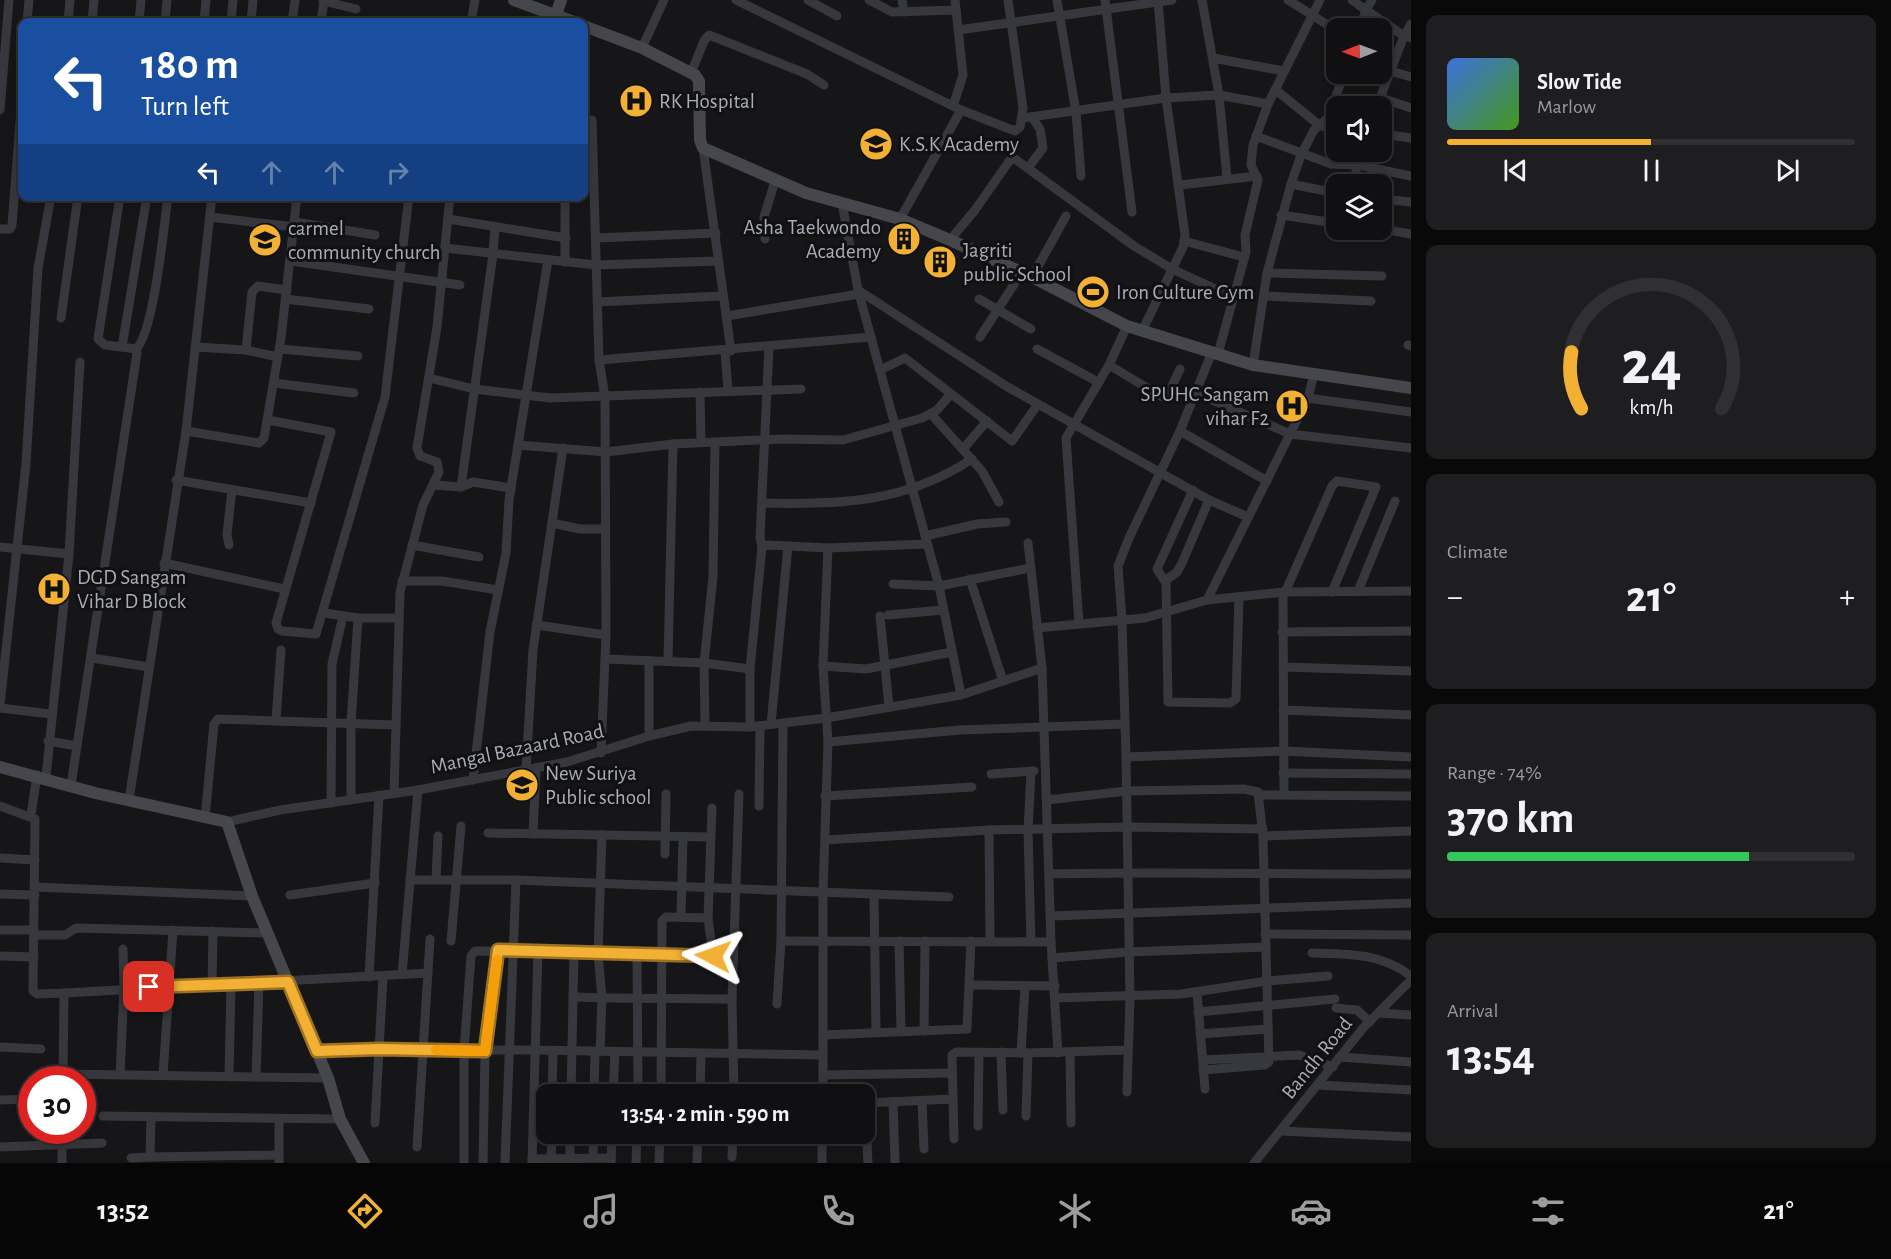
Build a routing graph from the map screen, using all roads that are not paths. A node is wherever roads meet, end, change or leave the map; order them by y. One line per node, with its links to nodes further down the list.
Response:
1 (9, 0): 75 (street)
2 (28, 0): 38 (street)
3 (70, 0): 39 (street)
4 (94, 0): 40 (street)
5 (141, 0): 41 (street)
6 (167, 0): 42 (street)
7 (206, 0): 43 (street)
8 (233, 0): 44 (street)
9 (253, 0): 45 (street)
10 (295, 0): 46 (street)
11 (475, 0): 48 (street)
12 (517, 0): 49 (street)
13 (561, 0): 50 (street)
14 (664, 0): 58 (street)
15 (736, 0): 73 (street)
16 (808, 0): 36 (street)
17 (869, 0): 34 (street)
18 (902, 0): 34 (street)
19 (1008, 0): 52 (street)
20 (1057, 0): 37 (street)
21 (1172, 0): 28 (street)
22 (1202, 0): 59 (street)
23 (1288, 0): 35 (street)
24 (1320, 0): 35 (street)
25 (1352, 0): 33 (street)
26 (1372, 0): 33 (street)
27 (323, 1): 32 (street); 47 (street)
28 (1157, 1): 29 (street); 69 (street)
29 (1130, 3): 31 (street)
30 (955, 5): 34 (street); 56 (street)
31 (1105, 5): 37 (street); 72 (street)
32 (356, 9)
33 (1366, 10): 51 (street); 57 (street)
34 (904, 12)
35 (1312, 14): 53 (street); 61 (street)
36 (837, 16)
37 (1060, 17): 52 (street); 76 (street)
38 (27, 18)
39 (68, 18)
40 (92, 18)
41 (139, 18)
42 (165, 18)
43 (204, 18)
44 (231, 18)
45 (251, 18)
46 (293, 18)
47 (321, 18)
48 (472, 18)
49 (560, 18)
50 (565, 18)
51 (1363, 18)
52 (1011, 22): 56 (street); 77 (street)
53 (1326, 23)
54 (1411, 24): 57 (street)
55 (588, 28): 58 (street)
56 (958, 30): 73 (street)
57 (1408, 37): 60 (street)
58 (642, 48): 63 (street)
59 (1213, 58): 61 (street); 68 (street)
60 (1392, 67)
61 (1284, 71): 67 (street)
62 (1392, 72): 64 (street)
63 (691, 73): 66 (street); 85 (street)
64 (1411, 77)
65 (1340, 84): 79 (street)
66 (824, 85)
67 (1276, 90): 70 (street); 79 (street)
68 (1219, 95): 69 (street); 70 (street); 94 (street)
69 (1166, 98): 72 (street); 97 (street)
70 (1268, 104): 82 (street)
71 (1392, 104): 74 (street)
72 (1119, 105): 76 (street); 112 (street)
73 (957, 108): 77 (street); 117 (street)
74 (1411, 108)
75 (0, 110)
76 (1076, 112): 77 (street); 91 (street)
77 (1027, 117): 89 (street)
78 (588, 120): 127 (street)
79 (1319, 125): 80 (street); 86 (street)
80 (1326, 127)
81 (1392, 135): 83 (street)
82 (1256, 136): 86 (street); 92 (street)
83 (1411, 138)
84 (18, 148): 121 (street)
85 (703, 148): 95 (street); 123 (street)
86 (1300, 155): 88 (street); 96 (street)
87 (1360, 162): 88 (street)
88 (1359, 165): 90 (street); 93 (street)
89 (1028, 168): 129 (street); 139 (street)
90 (1356, 174)
91 (1081, 176)
92 (1257, 176): 94 (street); 133 (street)
93 (1411, 176)
94 (1227, 178): 97 (street)
95 (775, 181): 111 (street); 128 (street)
96 (1291, 184): 98 (street); 113 (street)
97 (1180, 185): 130 (street)
98 (1326, 191)
99 (1392, 200): 110 (street)
100 (50, 201): 241 (street)
101 (77, 201): 157 (street)
102 (119, 201): 163 (street)
103 (146, 201): 163 (street)
104 (167, 201): 167 (street)
105 (212, 201): 115 (street)
106 (297, 201): 119 (street)
107 (408, 201): 143 (street)
108 (450, 201): 116 (street)
109 (565, 201): 126 (street)
110 (1411, 202)
111 (842, 203): 117 (street); 146 (street)
112 (1132, 212)
113 (1281, 215): 118 (street); 140 (street)
114 (1066, 216): 141 (street)
115 (210, 217): 119 (street); 164 (street)
116 (448, 219): 120 (street); 131 (street)
117 (900, 219): 129 (street)
118 (1326, 222)
119 (295, 225): 125 (street); 135 (street)
120 (495, 226): 126 (street); 132 (street)
121 (0, 229)
122 (1392, 231): 124 (street)
123 (716, 233): 127 (street); 136 (street)
124 (1411, 234)
125 (375, 235)
126 (566, 238): 137 (street)
127 (596, 238): 138 (street)
128 (765, 239)
129 (950, 240): 141 (street)
130 (1185, 241): 133 (street); 139 (street)
131 (445, 248): 132 (street); 144 (street)
132 (494, 254): 134 (street); 184 (street)
133 (1244, 257): 150 (street)
134 (548, 260): 137 (street); 191 (street)
135 (291, 261): 143 (street); 147 (street)
136 (718, 261): 138 (street); 148 (street)
137 (565, 262): 138 (street)
138 (596, 265): 153 (street)
139 (1172, 269): 150 (street); 160 (street)
140 (1267, 273): 142 (street); 149 (street)
141 (1027, 274): 155 (street); 158 (street)
142 (1382, 276)
143 (400, 278): 144 (street); 261 (street)
144 (441, 282): 145 (street); 180 (street)
145 (460, 285)
146 (859, 292): 156 (street); 161 (street); 195 (street)
147 (286, 294): 154 (street); 168 (street); 170 (street)
148 (722, 296): 153 (street); 156 (street)
149 (1264, 296): 152 (street); 176 (street)
150 (1233, 297): 171 (street)
151 (979, 299): 155 (street)
152 (1371, 301)
153 (597, 302): 173 (street)
154 (369, 309)
155 (997, 310): 159 (street); 162 (street)
156 (727, 316): 169 (street)
157 (62, 318)
158 (1127, 326): 160 (street); 175 (street)
159 (1031, 330)
160 (1142, 331): 171 (street)
161 (871, 337): 165 (street); 178 (street)
162 (980, 338)
163 (122, 347): 167 (street)
164 (195, 347): 168 (street); 202 (street)
165 (769, 347): 169 (street); 186 (street)
166 (1037, 348): 181 (street)
167 (136, 349): 274 (street)
168 (246, 350): 170 (street)
169 (728, 351): 173 (street); 187 (street)
170 (279, 353): 172 (street); 182 (street)
171 (1215, 353): 176 (street); 190 (street)
172 (358, 356)
173 (599, 360): 193 (street)
174 (80, 362): 242 (street)
175 (1108, 365): 177 (street); 181 (street)
176 (1253, 365): 179 (street)
177 (1180, 369)
178 (880, 370): 192 (street); 201 (street)
179 (1314, 374): 183 (street); 194 (street)
180 (429, 378): 184 (street); 218 (street)
181 (1098, 382): 200 (street)
182 (274, 383): 189 (street); 198 (street)
183 (1411, 388)
184 (474, 389): 191 (street); 219 (street)
185 (801, 389): 186 (street)
186 (767, 390): 187 (street); 205 (street)
187 (728, 391): 188 (street)
188 (700, 392): 193 (street); 206 (street)
189 (354, 393)
190 (1196, 393): 203 (street); 204 (street)
191 (526, 394): 193 (street); 209 (street)
192 (951, 394): 197 (street); 199 (street)
193 (605, 397): 213 (street)
194 (1308, 398): 196 (street); 204 (street)
195 (1038, 404): 199 (street); 200 (street)
196 (1411, 412)
197 (931, 414): 201 (street); 212 (street)
198 (268, 420): 202 (street); 227 (street)
199 (987, 421): 212 (street)
200 (1072, 423): 215 (street); 266 (street)
201 (895, 428): 205 (street); 221 (street)
202 (186, 431): 216 (street)
203 (1180, 431): 215 (street); 217 (street)
204 (1290, 434): 211 (street); 217 (street)
205 (765, 440): 207 (street); 228 (street)
206 (701, 442): 207 (street); 208 (street)
207 (715, 442): 278 (street)
208 (673, 444): 213 (street); 277 (street)
209 (518, 445): 210 (street); 220 (street)
210 (563, 448): 213 (street); 231 (street)
211 (1411, 448)
212 (963, 449): 214 (street)
213 (606, 452): 232 (street)
214 (972, 459): 221 (street); 226 (street)
215 (1160, 470): 223 (street); 265 (street)
216 (176, 480): 222 (street); 244 (street)
217 (1267, 481): 229 (street)
218 (434, 485): 219 (street); 236 (street)
219 (461, 487): 220 (street)
220 (511, 488): 252 (street)
221 (914, 489): 228 (street); 233 (street)
222 (232, 490): 227 (street); 235 (street)
223 (1193, 490): 224 (street); 247 (street)
224 (1209, 500): 229 (street); 247 (street)
225 (1395, 501): 253 (street)
226 (999, 502)
227 (311, 503): 251 (street)
228 (762, 503): 239 (street)
229 (1248, 517): 258 (street)
230 (1006, 522): 233 (street)
231 (552, 524): 232 (street); 267 (street)
232 (606, 529): 271 (street)
233 (926, 540): 240 (street); 250 (street)
234 (1028, 543): 245 (street)
235 (229, 545)
236 (412, 545): 243 (street); 248 (street)
237 (788, 546): 239 (street); 240 (street); 298 (street)
238 (0, 547): 241 (street)
239 (762, 548): 284 (street)
240 (828, 548): 279 (street)
241 (18, 550): 242 (street); 288 (street)
242 (69, 554): 291 (street)
243 (479, 557)
244 (164, 563): 251 (street); 281 (street)
245 (1030, 568): 246 (street); 268 (street)
246 (970, 579): 250 (street); 286 (street)
247 (1166, 580): 260 (street)
248 (402, 581): 252 (street); 264 (street)
249 (893, 584): 250 (street)
250 (939, 586): 259 (street)
251 (284, 589): 261 (street)
252 (498, 590): 320 (street)
253 (1358, 591): 254 (street); 256 (street)
254 (1411, 591)
255 (1284, 592): 256 (street); 256 (street); 257 (street); 270 (street)
256 (1332, 592)
257 (1239, 597): 258 (street); 260 (street)
258 (1207, 600): 260 (street)
259 (943, 610): 273 (street); 280 (street)
260 (1165, 612): 265 (street)
261 (324, 613): 262 (street)
262 (343, 616): 263 (street); 295 (street)
263 (358, 618): 264 (street); 296 (street)
264 (399, 618): 300 (street)
265 (1122, 620): 266 (street); 299 (street)
266 (1079, 622): 268 (street)
267 (536, 625): 271 (street); 313 (street)
268 (1037, 628): 283 (street)
269 (1411, 631): 270 (street)
270 (1282, 632): 282 (street)
271 (606, 635): 275 (street)
272 (281, 650): 294 (street)
273 (952, 652): 280 (street); 287 (street)
274 (92, 658): 281 (street); 307 (street)
275 (606, 659): 276 (street); 309 (street)
276 (649, 661): 277 (street); 304 (street)
277 (668, 661): 278 (street)
278 (704, 663): 284 (street); 301 (street)
279 (823, 666): 280 (street); 293 (street)
280 (884, 666): 289 (street)
281 (149, 667): 333 (street)
282 (1283, 667): 285 (street); 290 (street)
283 (1042, 668): 286 (street, Mangal Bazaard Road); 303 (street)
284 (750, 669): 302 (street)
285 (1411, 671)
286 (1004, 681): 287 (street, Mangal Bazaard Road)
287 (961, 695): 289 (street, Mangal Bazaard Road)
288 (0, 706): 291 (street)
289 (889, 707): 293 (street, Mangal Bazaard Road)
290 (1283, 710): 292 (street); 308 (street)
291 (51, 714): 305 (street)
292 (1411, 715)
293 (826, 718): 297 (street, Mangal Bazaard Road); 306 (street)
294 (276, 720): 295 (street); 341 (street)
295 (329, 722): 296 (street); 336 (street)
296 (351, 723): 300 (street); 334 (street)
297 (783, 723): 298 (street, Mangal Bazaard Road); 375 (street)
298 (771, 724): 302 (street, Mangal Bazaard Road)
299 (1125, 724): 303 (street); 310 (street)
300 (396, 725): 325 (street)
301 (705, 725): 302 (street, Mangal Bazaard Road); 304 (street, Mangal Bazaard Road)
302 (755, 726): 338 (street)
303 (1045, 727): 306 (street); 315 (street)
304 (649, 736): 309 (street, Mangal Bazaard Road)
305 (48, 741): 307 (street); 319 (street)
306 (828, 742): 331 (street)
307 (77, 746): 321 (street)
308 (1283, 751): 310 (street); 311 (street); 316 (street)
309 (601, 753): 313 (street, Mangal Bazaard Road)
310 (1126, 757): 324 (street)
311 (1411, 757)
312 (0, 767): 319 (street, Mangal Bazaard Road)
313 (531, 769): 320 (street, Mangal Bazaard Road); 351 (street)
314 (1031, 771): 315 (street); 317 (street); 346 (street)
315 (1046, 771): 335 (street)
316 (1283, 773): 318 (street); 328 (street)
317 (991, 774)
318 (1411, 774)
319 (42, 776): 321 (street, Mangal Bazaard Road); 340 (street)
320 (472, 780): 323 (street, Mangal Bazaard Road)
321 (71, 785): 333 (street, Mangal Bazaard Road)
322 (972, 788): 331 (street)
323 (418, 790): 325 (street, Mangal Bazaard Road); 365 (street)
324 (1127, 791): 330 (street); 335 (street); 344 (street)
325 (394, 793): 329 (street, Mangal Bazaard Road)
326 (666, 794): 354 (street)
327 (739, 794): 373 (street)
328 (1284, 794): 330 (street); 332 (street)
329 (379, 795): 334 (street, Mangal Bazaard Road); 369 (street)
330 (1260, 795): 349 (street)
331 (825, 796): 357 (street)
332 (1411, 796)
333 (129, 800): 341 (street, Mangal Bazaard Road)
334 (351, 800): 336 (street, Mangal Bazaard Road)
335 (1047, 800): 347 (street)
336 (331, 802): 342 (street, Mangal Bazaard Road)
337 (0, 806): 340 (street)
338 (759, 806)
339 (711, 808): 356 (street)
340 (31, 815): 360 (street)
341 (206, 818): 342 (street, Mangal Bazaard Road)
342 (227, 822): 380 (street)
343 (461, 826): 367 (street)
344 (1127, 827): 347 (street); 349 (street); 361 (street)
345 (989, 831): 346 (street); 357 (street); 397 (street)
346 (1028, 831): 347 (street); 405 (street)
347 (1048, 831): 363 (street)
348 (1411, 831): 349 (street)
349 (1263, 832): 364 (street)
350 (488, 834): 351 (street)
351 (533, 834): 352 (street)
352 (602, 835): 354 (street); 370 (street)
353 (438, 836): 366 (street)
354 (666, 836): 355 (street); 358 (street)
355 (683, 837): 356 (street); 371 (street)
356 (710, 837): 372 (street)
357 (825, 840): 376 (street)
358 (665, 854)
359 (0, 858): 360 (street)
360 (35, 860): 374 (street)
361 (1128, 872): 363 (street); 364 (street); 384 (street)
362 (1411, 873): 364 (street)
363 (1049, 874): 385 (street)
364 (1264, 875): 383 (street)
365 (410, 880): 366 (street); 425 (street)
366 (436, 880): 367 (street)
367 (458, 880): 368 (street); 398 (street)
368 (516, 880): 370 (street); 410 (street)
369 (375, 883): 378 (street); 428 (street)
370 (601, 884): 371 (street); 416 (street)
371 (681, 887): 372 (street); 386 (street)
372 (709, 889): 373 (street); 387 (street)
373 (736, 890): 375 (street); 422 (street)
374 (35, 891): 377 (street); 380 (street); 391 (street)
375 (782, 891): 376 (street); 399 (street)
376 (823, 892): 379 (street); 400 (street)
377 (0, 894)
378 (290, 895)
379 (874, 895): 381 (street); 401 (street)
380 (252, 896): 392 (street)
381 (949, 897)
382 (1411, 903): 383 (street)
383 (1263, 910): 384 (street); 393 (street)
384 (1129, 914): 385 (street); 415 (street)
385 (1051, 916): 406 (street)
386 (681, 917): 387 (street); 414 (street)
387 (708, 918): 420 (street)
388 (0, 930): 391 (street)
389 (173, 930): 390 (street); 391 (street); 438 (street)
390 (213, 932): 392 (street); 434 (street)
391 (34, 933): 421 (street)
392 (268, 933): 431 (street)
393 (1265, 934): 394 (street); 407 (street)
394 (1364, 935): 395 (street); 418 (street)
395 (1411, 935)
396 (430, 939): 424 (street)
397 (990, 940): 404 (street); 405 (street)
398 (451, 941)
399 (781, 941): 400 (street); 449 (street)
400 (824, 941): 401 (street); 460 (street)
401 (875, 941): 402 (street); 456 (street)
402 (899, 941): 403 (street); 457 (street)
403 (925, 941): 404 (street); 458 (street)
404 (971, 941): 435 (street)
405 (1031, 942): 406 (street)
406 (1051, 942): 423 (street)
407 (1266, 948): 415 (street); 430 (street)
408 (123, 949): 439 (street)
409 (498, 950): 410 (street); 468 (street); 469 (street)
410 (515, 950): 411 (street); 470 (street)
411 (538, 950): 412 (street); 465 (street)
412 (574, 952): 416 (street); 442 (street)
413 (637, 952): 414 (street); 416 (street); 448 (street)
414 (662, 952): 420 (street); 443 (street)
415 (1129, 952): 423 (street); 446 (street)
416 (598, 953): 444 (street)
417 (1312, 953): 418 (street)
418 (1364, 954): 429 (street)
419 (0, 956): 421 (street)
420 (713, 956): 422 (street)
421 (34, 957): 440 (street)
422 (733, 957): 447 (street)
423 (1052, 958): 437 (street)
424 (428, 973): 425 (street); 464 (street)
425 (402, 974): 426 (street)
426 (383, 976): 428 (street); 463 (street)
427 (1328, 976): 430 (street)
428 (369, 977): 431 (street)
429 (1411, 978): 452 (street, Bandh Road)
430 (1267, 981): 441 (street); 450 (street)
431 (288, 982): 432 (street); 467 (street)
432 (260, 983): 433 (street); 497 (street)
433 (231, 984): 434 (street); 496 (street)
434 (212, 985): 438 (street)
435 (971, 985): 436 (street); 458 (street)
436 (1025, 986): 437 (street); 479 (street)
437 (1055, 986): 445 (street)
438 (168, 987): 439 (street); 493 (street)
439 (124, 988): 440 (street); 492 (street)
440 (64, 993): 489 (street)
441 (1197, 993): 446 (street); 451 (street)
442 (573, 997): 444 (street); 472 (street)
443 (662, 997): 447 (street); 448 (street); 478 (street)
444 (602, 998): 448 (street); 473 (street)
445 (1055, 998): 446 (street); 480 (street)
446 (1130, 998): 466 (street)
447 (732, 999): 483 (street)
448 (638, 1000): 475 (street)
449 (777, 1004)
450 (1267, 1007): 451 (street); 454 (street); 455 (street)
451 (1198, 1012): 459 (street)
452 (1379, 1013): 453 (street); 454 (street, Bandh Road)
453 (1411, 1015)
454 (1370, 1022): 486 (street, Bandh Road)
455 (1268, 1029): 459 (street); 485 (street)
456 (876, 1031): 457 (street); 460 (street)
457 (901, 1031): 458 (street)
458 (924, 1031)
459 (1200, 1034): 488 (street)
460 (823, 1035): 484 (street)
461 (0, 1047): 462 (street)
462 (41, 1049)
463 (379, 1049): 464 (street); 467 (street); 525 (street)
464 (422, 1050): 468 (street); 544 (street)
465 (533, 1050): 470 (street); 471 (street); 552 (street)
466 (1128, 1050): 481 (street); 511 (street)
467 (317, 1051): 498 (street)
468 (464, 1051): 469 (street); 558 (street)
469 (485, 1051): 470 (street); 559 (street)
470 (510, 1051): 560 (street)
471 (553, 1051): 472 (street); 499 (street)
472 (571, 1052): 473 (street); 500 (street)
473 (598, 1052): 474 (street); 501 (street)
474 (615, 1052): 475 (street); 502 (street)
475 (639, 1052): 478 (street); 503 (street)
476 (979, 1052): 477 (street); 491 (street); 526 (street)
477 (1001, 1052): 479 (street); 518 (street)
478 (662, 1053): 482 (street); 504 (street)
479 (1025, 1053): 480 (street); 520 (street)
480 (1058, 1053): 481 (street)
481 (1070, 1053): 524 (street)
482 (701, 1054): 483 (street); 505 (street)
483 (734, 1055): 484 (street); 506 (street)
484 (823, 1055): 494 (street)
485 (1269, 1056): 488 (street); 490 (street)
486 (1340, 1058): 487 (street); 490 (street, Bandh Road)
487 (1411, 1062)
488 (1203, 1065): 509 (street)
489 (63, 1066)
490 (1333, 1067): 508 (street, Bandh Road)
491 (952, 1073): 494 (street); 513 (street)
492 (120, 1075): 493 (street); 495 (street)
493 (163, 1075): 496 (street)
494 (823, 1075): 507 (street)
495 (96, 1076)
496 (229, 1077): 497 (street)
497 (256, 1077): 498 (street)
498 (328, 1078): 522 (street)
499 (552, 1084)
500 (571, 1084)
501 (595, 1084)
502 (614, 1084)
503 (638, 1084)
504 (661, 1084)
505 (700, 1084)
506 (734, 1084)
507 (823, 1084)
508 (1318, 1085): 510 (street); 527 (street, Bandh Road)
509 (1205, 1089)
510 (1411, 1090)
511 (1127, 1092)
512 (18, 1099): 514 (street)
513 (953, 1099): 515 (street); 529 (street)
514 (0, 1100)
515 (921, 1101): 517 (street); 545 (street)
516 (875, 1103): 517 (street)
517 (893, 1103): 555 (street)
518 (1003, 1110)
519 (103, 1116): 521 (street)
520 (1026, 1116)
521 (151, 1118): 523 (street); 547 (street)
522 (340, 1119): 523 (street); 557 (street)
523 (279, 1120): 550 (street)
524 (1071, 1123)
525 (375, 1124)
526 (978, 1126)
527 (1281, 1131): 528 (street); 566 (street, Bandh Road)
528 (1411, 1137)
529 (954, 1138)
530 (96, 1143): 531 (street)
531 (102, 1143)
532 (62, 1144): 543 (street); 556 (street)
533 (552, 1144): 553 (street)
534 (570, 1144): 551 (street)
535 (594, 1144): 546 (street)
536 (612, 1144): 554 (street)
537 (637, 1144): 561 (street)
538 (660, 1144): 562 (street)
539 (698, 1144): 563 (street)
540 (733, 1144): 548 (street)
541 (822, 1144): 564 (street)
542 (867, 1144): 565 (street)
543 (0, 1147)
544 (417, 1147)
545 (924, 1149)
546 (593, 1156): 551 (street); 554 (street)
547 (150, 1157): 549 (street); 550 (street)
548 (732, 1157)
549 (131, 1158)
550 (279, 1159)
551 (570, 1160): 553 (street)
552 (532, 1161): 553 (street)
553 (551, 1161)
554 (611, 1161)
555 (896, 1162)
556 (62, 1163)
557 (364, 1163)
558 (464, 1163)
559 (483, 1163)
560 (505, 1163)
561 (636, 1163)
562 (659, 1163)
563 (697, 1163)
564 (822, 1163)
565 (868, 1163)
566 (1254, 1163)

